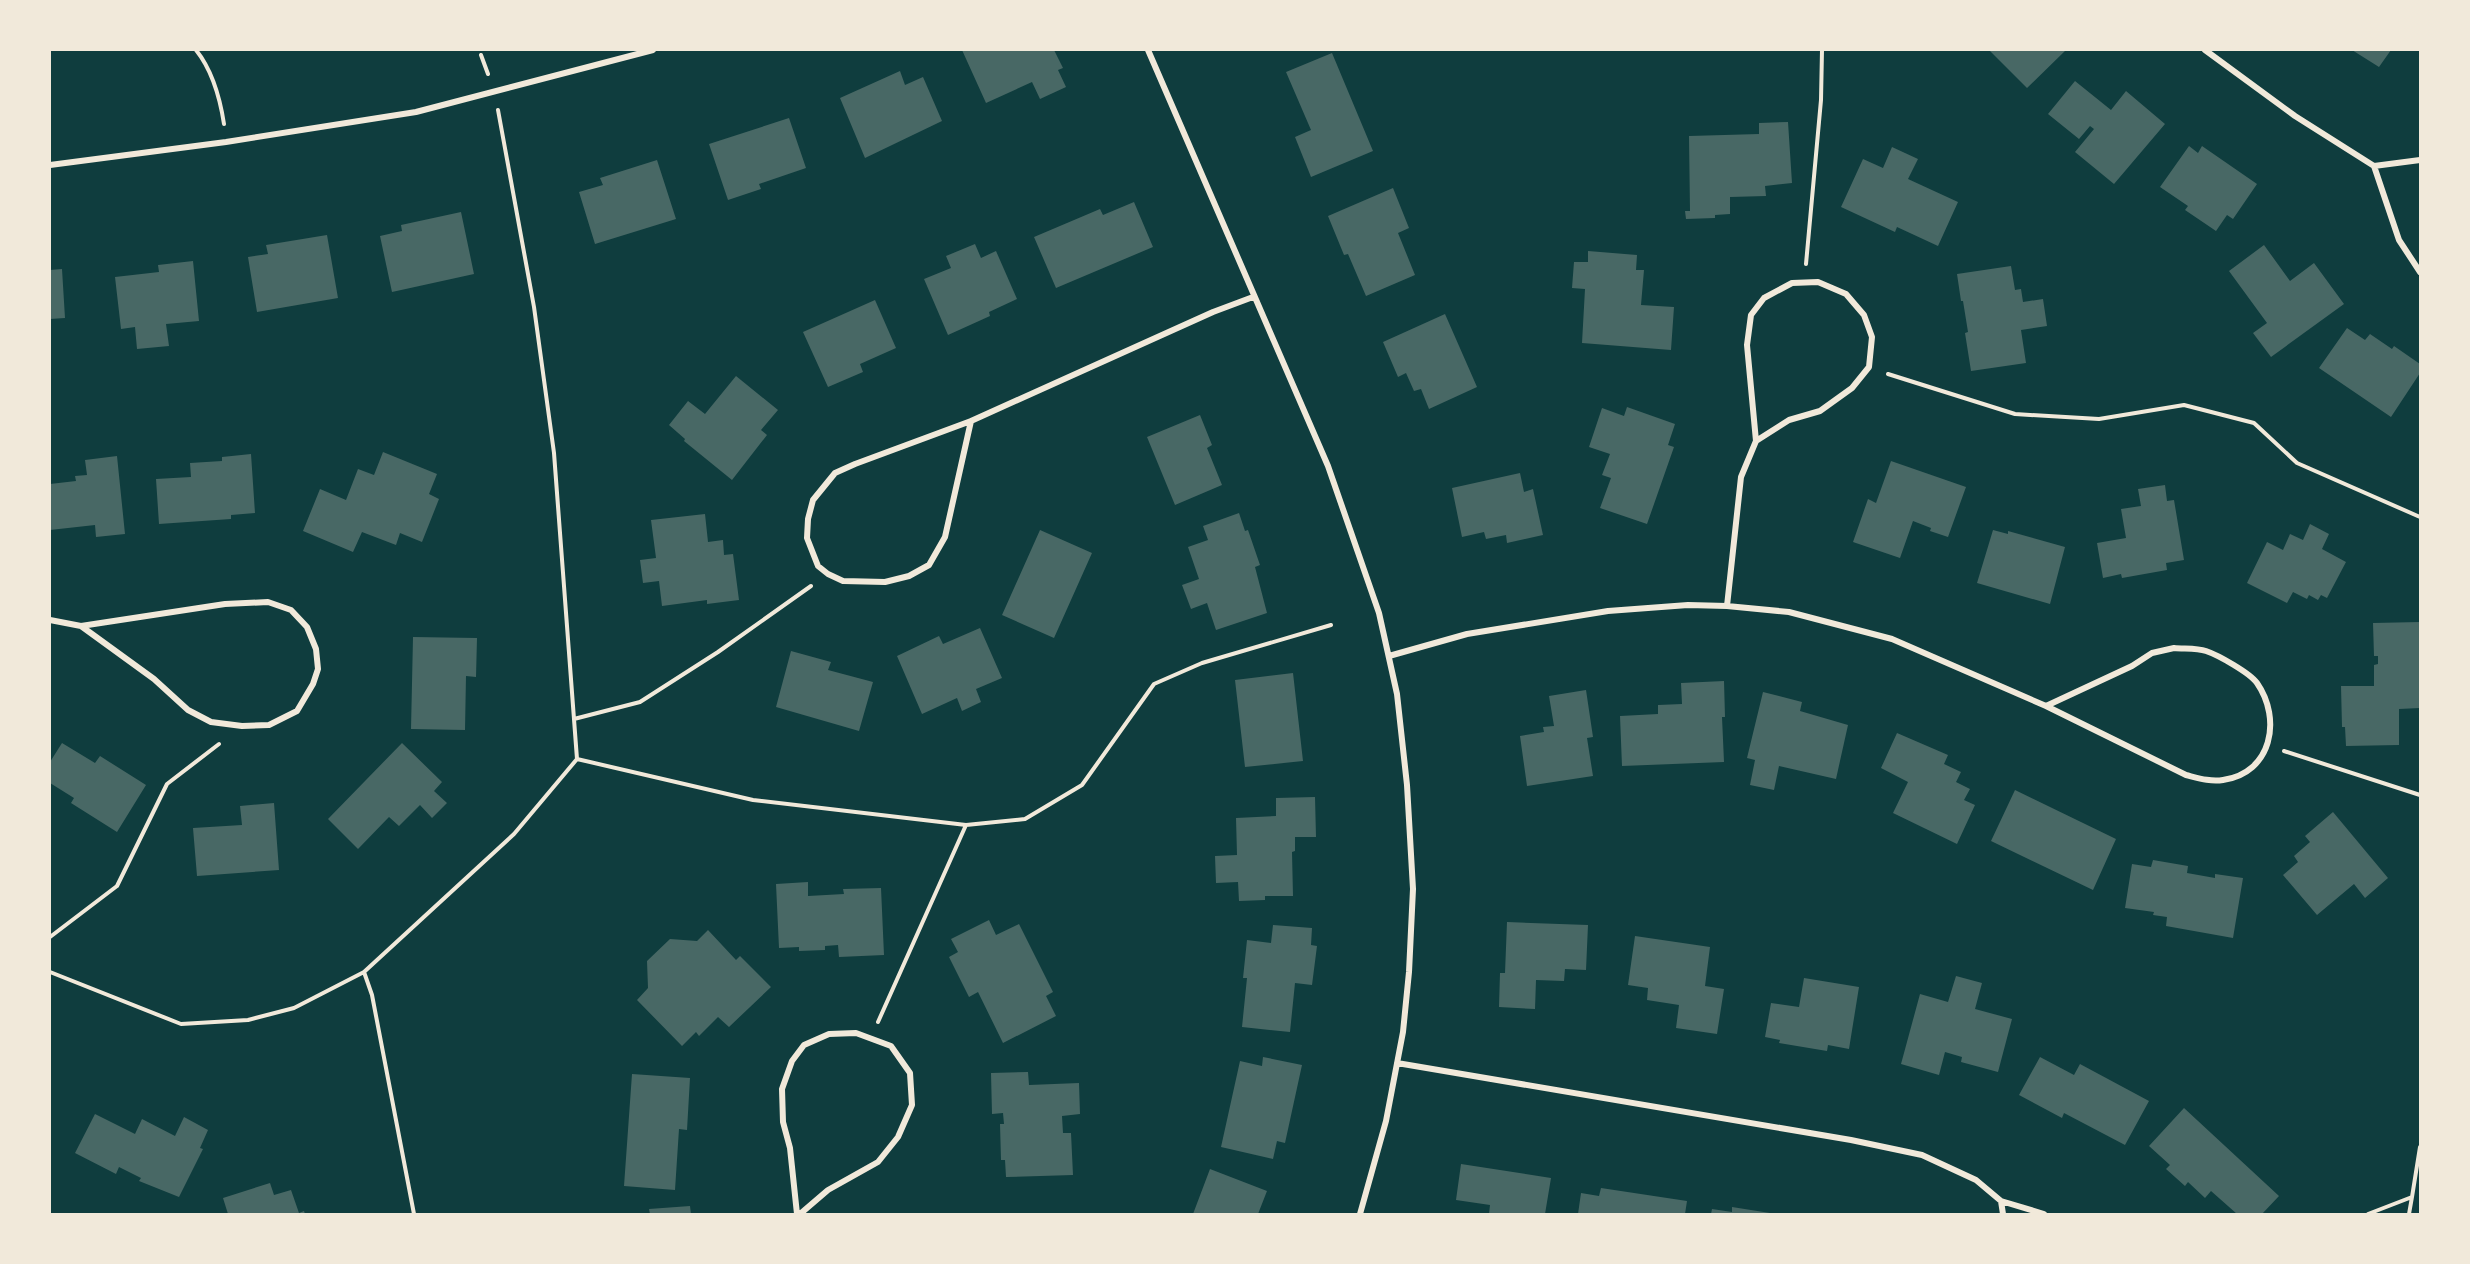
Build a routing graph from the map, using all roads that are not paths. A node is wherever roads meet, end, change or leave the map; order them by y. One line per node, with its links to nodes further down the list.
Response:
1 (653, 50): 5 (street)
2 (1148, 50): 8 (street)
3 (2205, 50): 6 (street)
4 (2421, 160): 6 (street)
5 (50, 165)
6 (2374, 165): 7 (street)
7 (2421, 272)
8 (1253, 297): 9 (street); 14 (street)
9 (971, 421): 9 (street)
10 (1756, 441): 10 (street); 11 (street)
11 (1726, 606): 14 (street); 15 (street)
12 (50, 620): 13 (street)
13 (81, 626): 13 (street)
14 (1389, 656): 16 (street)
15 (2046, 706): 15 (street)
16 (1397, 1063): 17 (street); 19 (street)
17 (2001, 1201): 20 (street); 21 (street)
18 (798, 1215): 18 (street)
19 (1360, 1215)
20 (2003, 1215)
21 (2044, 1215)

